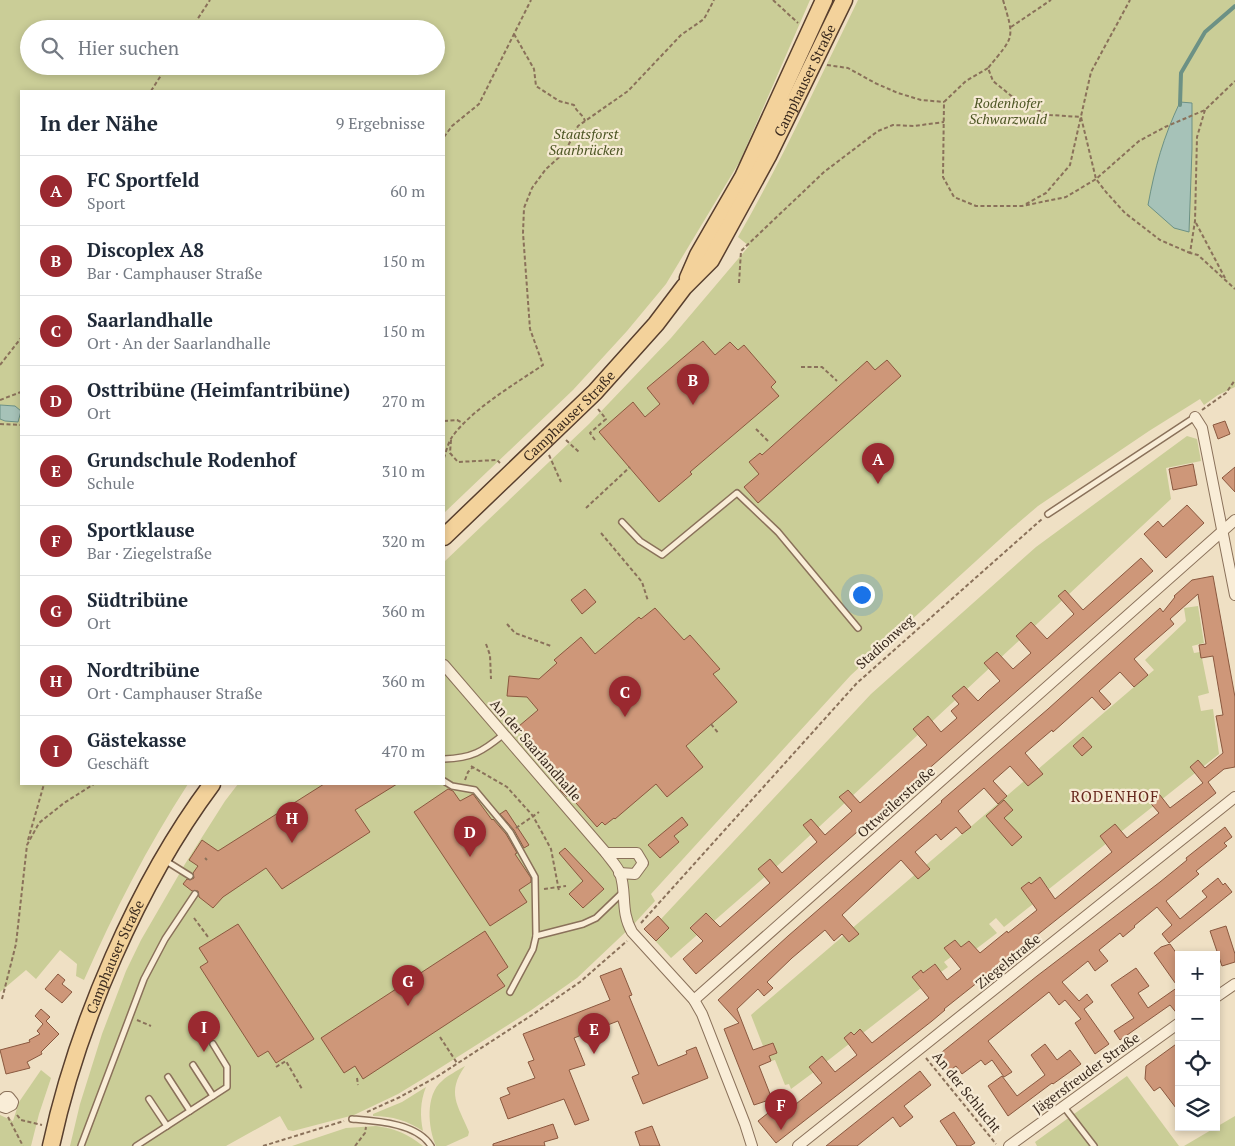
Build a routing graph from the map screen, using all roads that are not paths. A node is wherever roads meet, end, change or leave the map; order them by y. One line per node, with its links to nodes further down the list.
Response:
1 (824, 0): 3 (main road, Camphauser Straße)
2 (844, 0): 3 (main road, Camphauser Straße)
3 (684, 287): 9 (main road, Camphauser Straße)
4 (1195, 417): 5 (lane); 8 (street)
5 (1048, 514)
6 (1235, 520): 8 (street, Ottweilerstraße)
7 (622, 522): 11 (lane)
8 (1223, 530): 10 (street); 28 (street, Ottweilerstraße)
9 (445, 536)
10 (1235, 595)
11 (858, 628)
12 (445, 666): 13 (street, An der Saarlandhalle)
13 (504, 734): 14 (lane); 18 (street, An der Saarlandhalle)
14 (445, 759)
15 (445, 782): 24 (lane)
16 (211, 785): 19 (main road, Camphauser Straße)
17 (1235, 797): 44 (street, Ziegelstraße)
18 (606, 853): 20 (street, An der Saarlandhalle); 20 (street)
19 (163, 860): 21 (lane); 39 (main road, Camphauser Straße)
20 (619, 873): 22 (street, An der Saarlandhalle)
21 (190, 876)
22 (623, 892): 24 (lane); 28 (street, An der Saarlandhalle)
23 (196, 894): 40 (lane)
24 (536, 936): 26 (lane)
25 (1235, 984): 27 (street)
26 (510, 992)
27 (1217, 996)
28 (694, 1000): 43 (street)
29 (1175, 1026): 35 (street, Jägersfreuder Straße)
30 (213, 1044): 33 (lane)
31 (193, 1065): 33 (lane)
32 (168, 1077): 36 (lane)
33 (213, 1096): 36 (lane)
34 (149, 1099): 38 (lane)
35 (1064, 1106): 45 (street, Jägersfreuder Straße); 46 (lane)
36 (190, 1111): 38 (lane)
37 (352, 1119): 42 (lane)
38 (167, 1126): 41 (lane)
39 (51, 1146)
40 (80, 1146)
41 (136, 1146)
42 (431, 1146)
43 (752, 1146)
44 (798, 1146)
45 (1009, 1146)
46 (1094, 1146)

